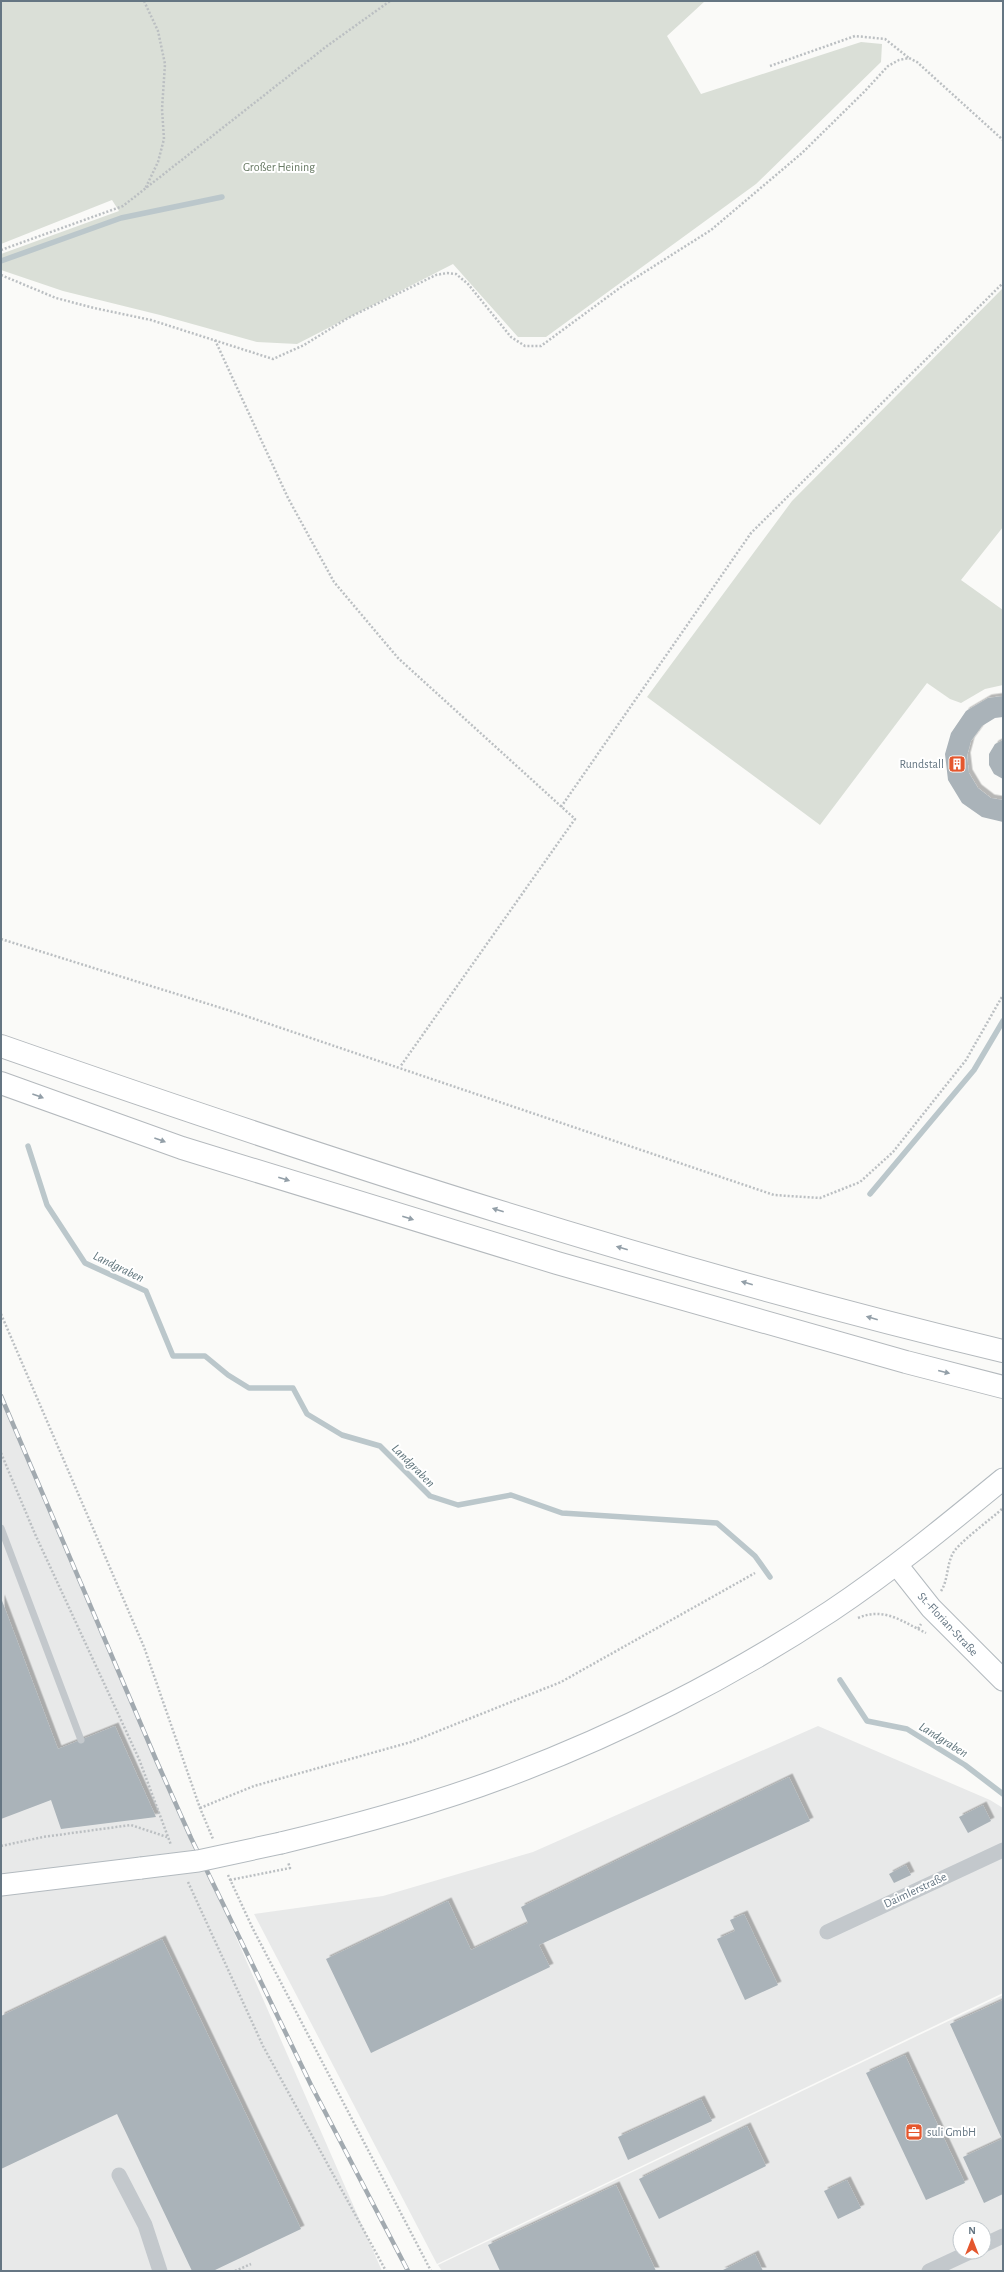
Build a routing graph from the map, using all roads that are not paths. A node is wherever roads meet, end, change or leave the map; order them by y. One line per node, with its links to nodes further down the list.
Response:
1 (1, 1046): 3 (highway, one-way to 1)
2 (1, 1083): 4 (highway, one-way to 4)
3 (1003, 1351)
4 (1003, 1387)
5 (1003, 1479): 7 (main road)
6 (1, 1528): 9 (lane)
7 (897, 1565): 8 (main road, St.-Florian-Straße); 11 (main road, bridge)
8 (1003, 1680)
9 (81, 1740)
10 (1003, 1850): 12 (street, Daimlerstraße)
11 (1, 1886)
12 (827, 1932)
13 (119, 2175): 17 (street)
14 (1003, 2236): 15 (street)
15 (992, 2241)
16 (953, 2260): 18 (street)
17 (160, 2271)
18 (929, 2271)

